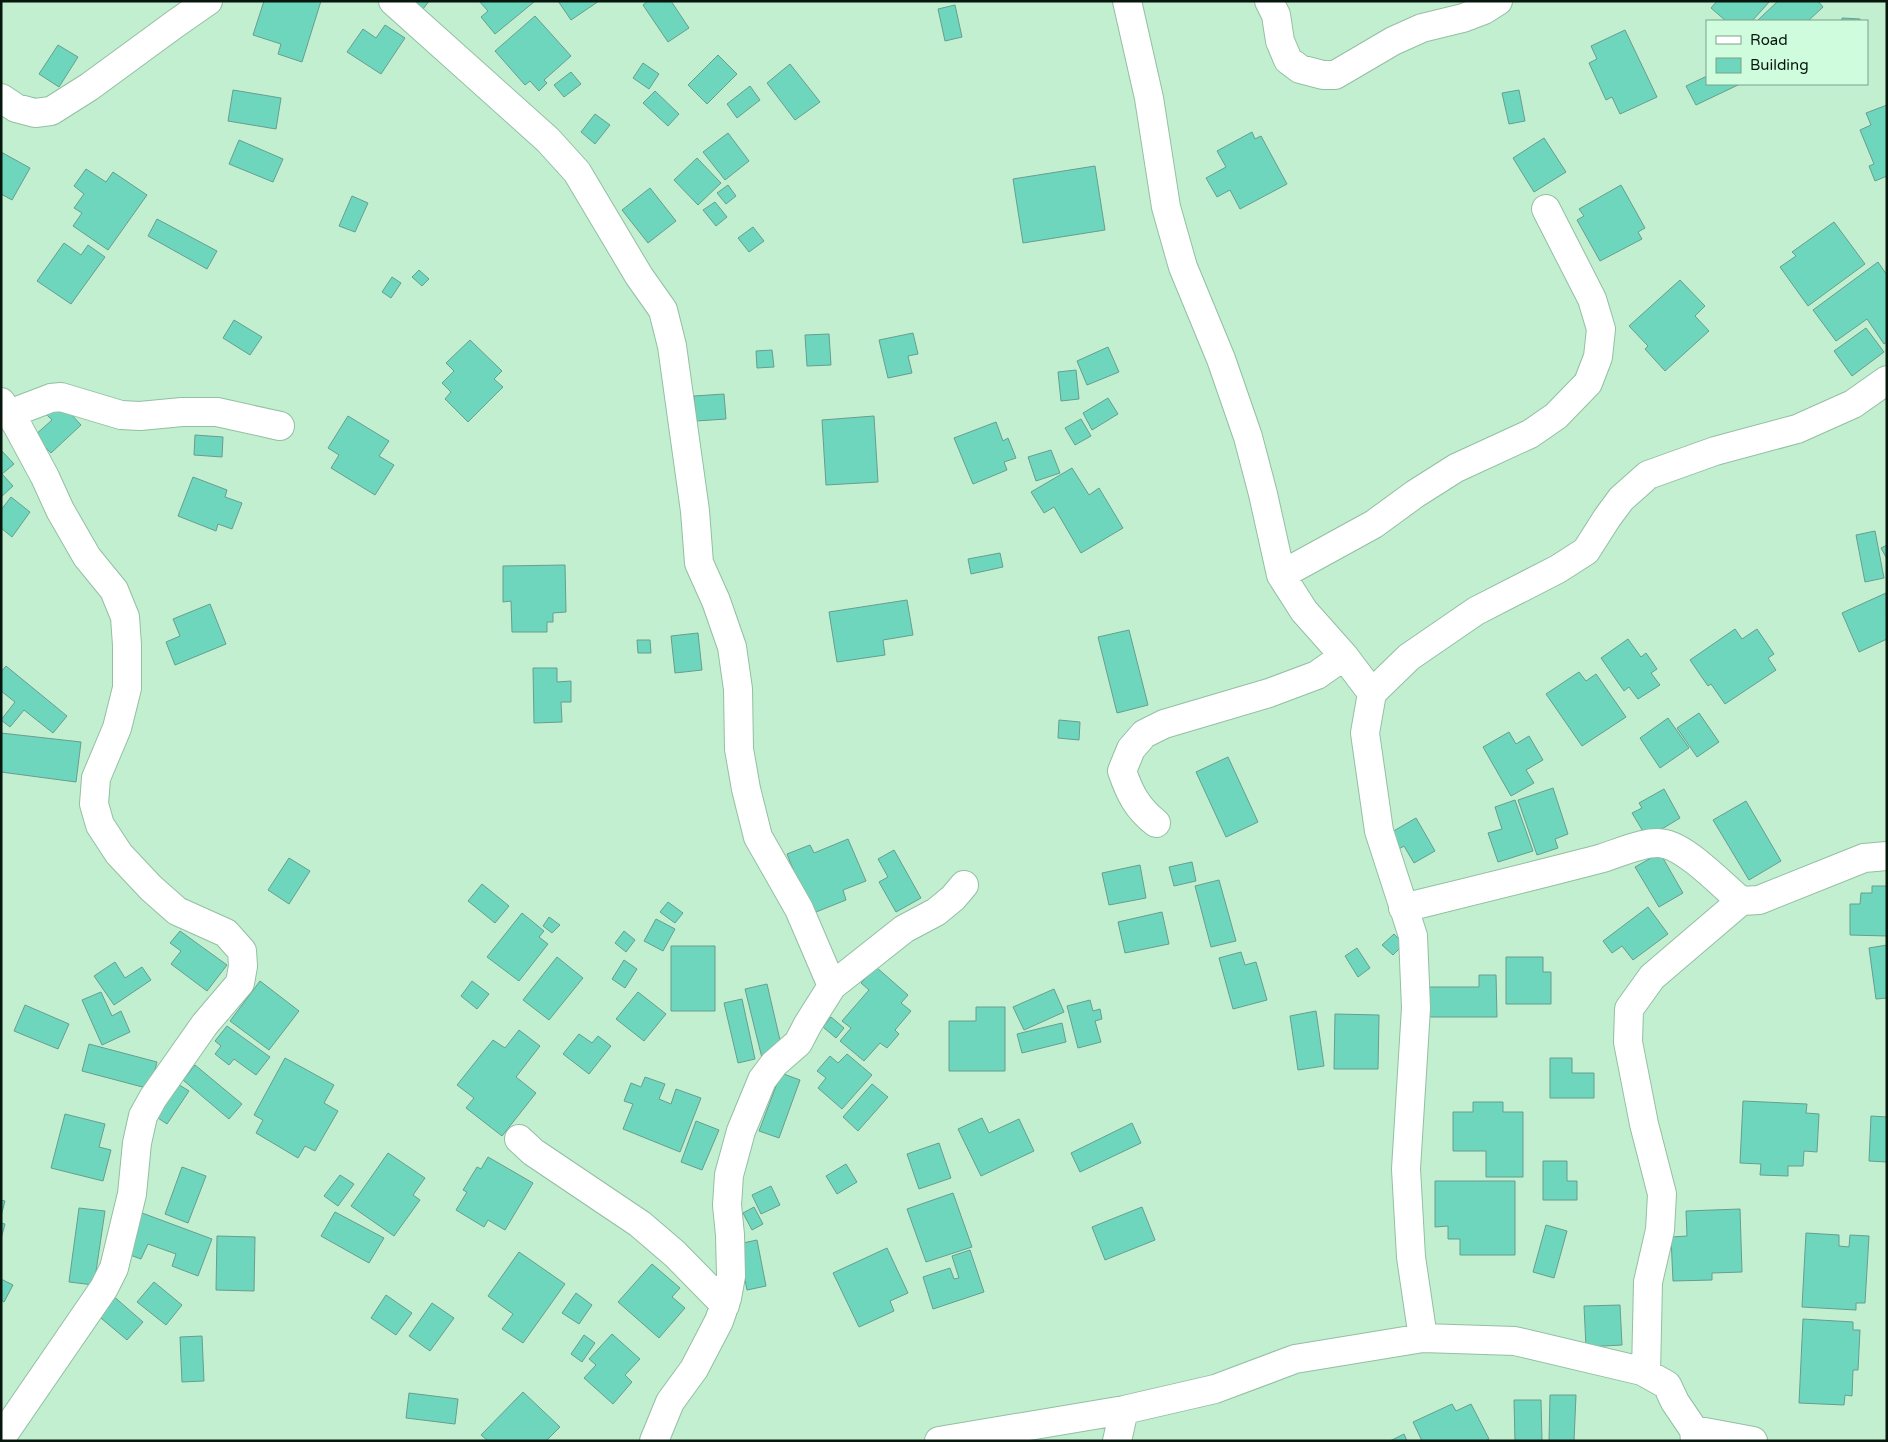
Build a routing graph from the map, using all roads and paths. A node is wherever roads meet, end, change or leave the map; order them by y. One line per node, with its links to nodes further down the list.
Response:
1 (208, 1): 6 (street)
2 (393, 1): 19 (street)
3 (1127, 1): 11 (street)
4 (1269, 1): 5 (street)
5 (1498, 1)
6 (1, 98)
7 (1546, 209): 11 (street)
8 (1887, 380): 13 (street)
9 (5, 408): 10 (street); 26 (street)
10 (280, 426)
11 (1280, 575): 12 (street)
12 (1344, 656): 13 (street); 14 (street)
13 (1372, 693): 18 (street)
14 (1156, 823)
15 (1887, 856): 17 (street)
16 (964, 885): 19 (street)
17 (1741, 900): 18 (street); 23 (street)
18 (1403, 908): 22 (street)
19 (832, 986): 21 (street)
20 (519, 1139): 21 (street)
21 (725, 1305): 27 (street)
22 (1424, 1338): 23 (street); 24 (street)
23 (1646, 1374): 25 (street)
24 (1124, 1410): 28 (street); 29 (street)
25 (1694, 1435): 30 (street)
26 (1, 1438)
27 (654, 1441)
28 (939, 1441)
29 (1117, 1441)
30 (1753, 1441)

